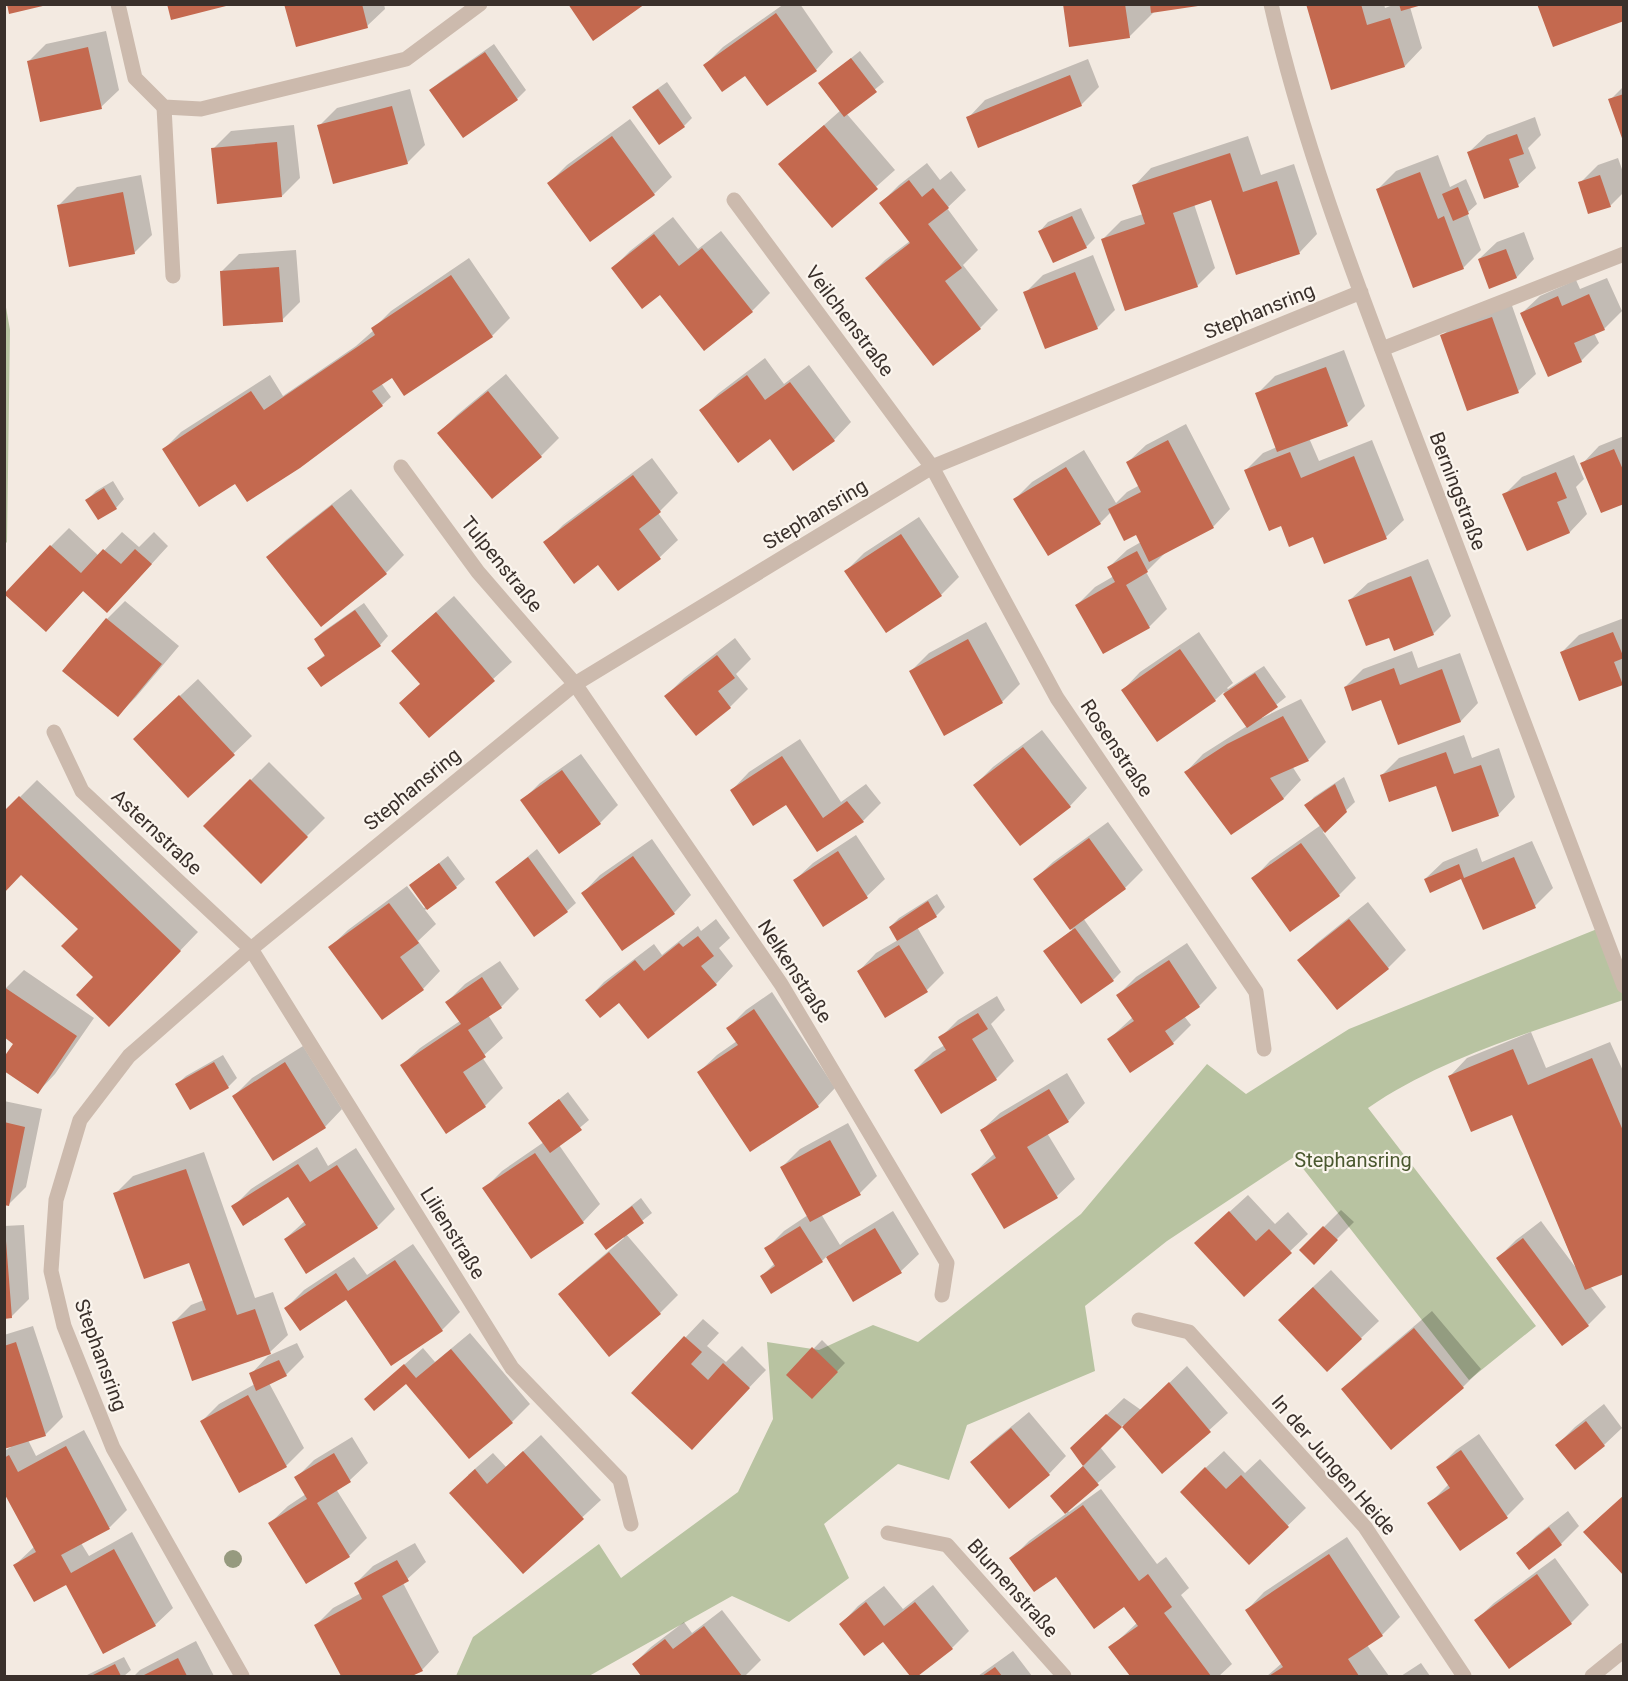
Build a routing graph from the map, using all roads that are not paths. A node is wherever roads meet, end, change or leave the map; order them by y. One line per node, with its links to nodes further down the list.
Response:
1 (118, 4): 4 (street)
2 (480, 4): 4 (street)
3 (1271, 4): 8 (street, Berningstraße)
4 (164, 107): 7 (street)
5 (734, 200): 11 (street, Veilchenstraße)
6 (1623, 254): 9 (street)
7 (173, 276)
8 (1361, 292): 9 (street, Berningstraße); 11 (street, Stephansring)
9 (1382, 349): 15 (street, Berningstraße)
10 (401, 467): 12 (street, Tulpenstraße)
11 (932, 467): 12 (street, Stephansring); 16 (street, Rosenstraße)
12 (575, 684): 14 (street, Stephansring); 17 (street, Nelkenstraße)
13 (54, 732): 14 (street, Asternstraße)
14 (251, 949): 19 (street, Lilienstraße); 22 (street, Stephansring)
15 (1623, 986)
16 (1264, 1049)
17 (942, 1295)
18 (1139, 1320): 24 (street, In der Jungen Heide)
19 (631, 1524)
20 (888, 1533): 23 (street, Blumenstraße)
21 (1623, 1650): 25 (street)
22 (242, 1677)
23 (1064, 1677)
24 (1464, 1677)
25 (1592, 1677)

